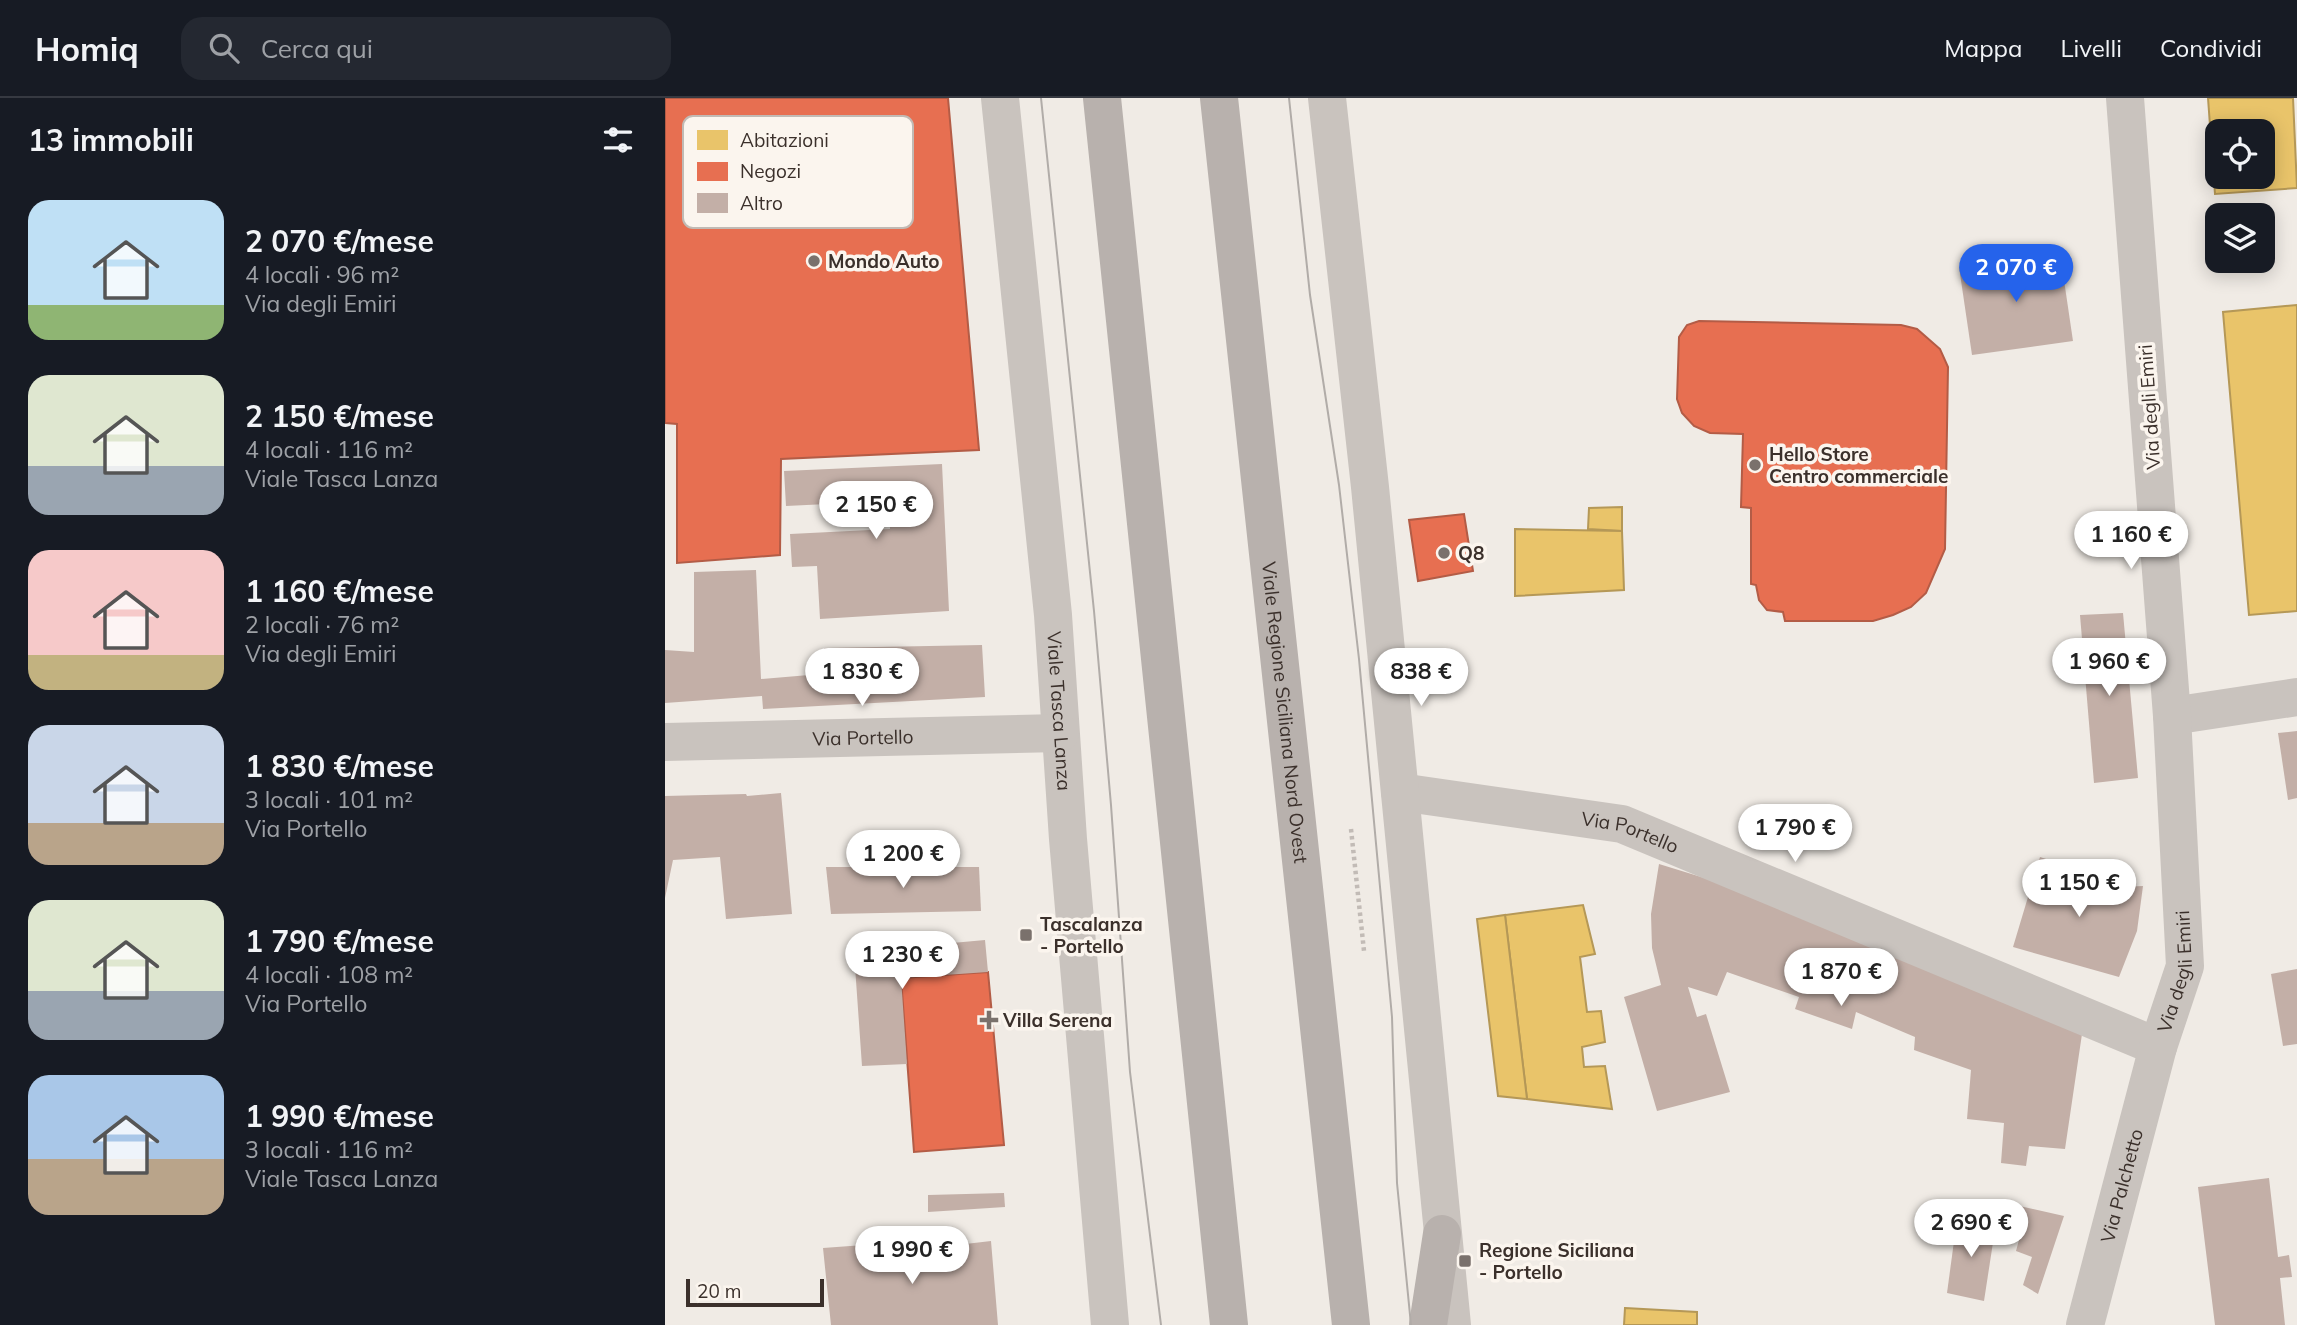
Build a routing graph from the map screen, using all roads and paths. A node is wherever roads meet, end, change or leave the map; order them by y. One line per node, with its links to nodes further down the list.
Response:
1 (1000, 98): 10 (street, Viale Tasca Lanza)
2 (1086, 98): 7 (main road)
3 (1103, 98): 7 (main road)
4 (1219, 98): 19 (main road, Viale Regione Siciliana Nord Ovest)
5 (1327, 98): 12 (street)
6 (2125, 98): 9 (street, Via degli Emiri)
7 (1107, 137): 18 (main road)
8 (2297, 697): 9 (street)
9 (2172, 716): 15 (street, Via degli Emiri)
10 (1060, 733): 11 (street, Via Portello); 17 (street, Viale Tasca Lanza)
11 (665, 742)
12 (1400, 792): 15 (street, Via Portello); 16 (street)
13 (1351, 829): 14 (path)
14 (1364, 951)
15 (2158, 1047): 22 (street, Via Palchetto)
16 (1442, 1234): 20 (main road); 21 (street)
17 (1110, 1325)
18 (1229, 1325)
19 (1351, 1325)
20 (1428, 1325)
21 (1452, 1325)
22 (2085, 1325)

